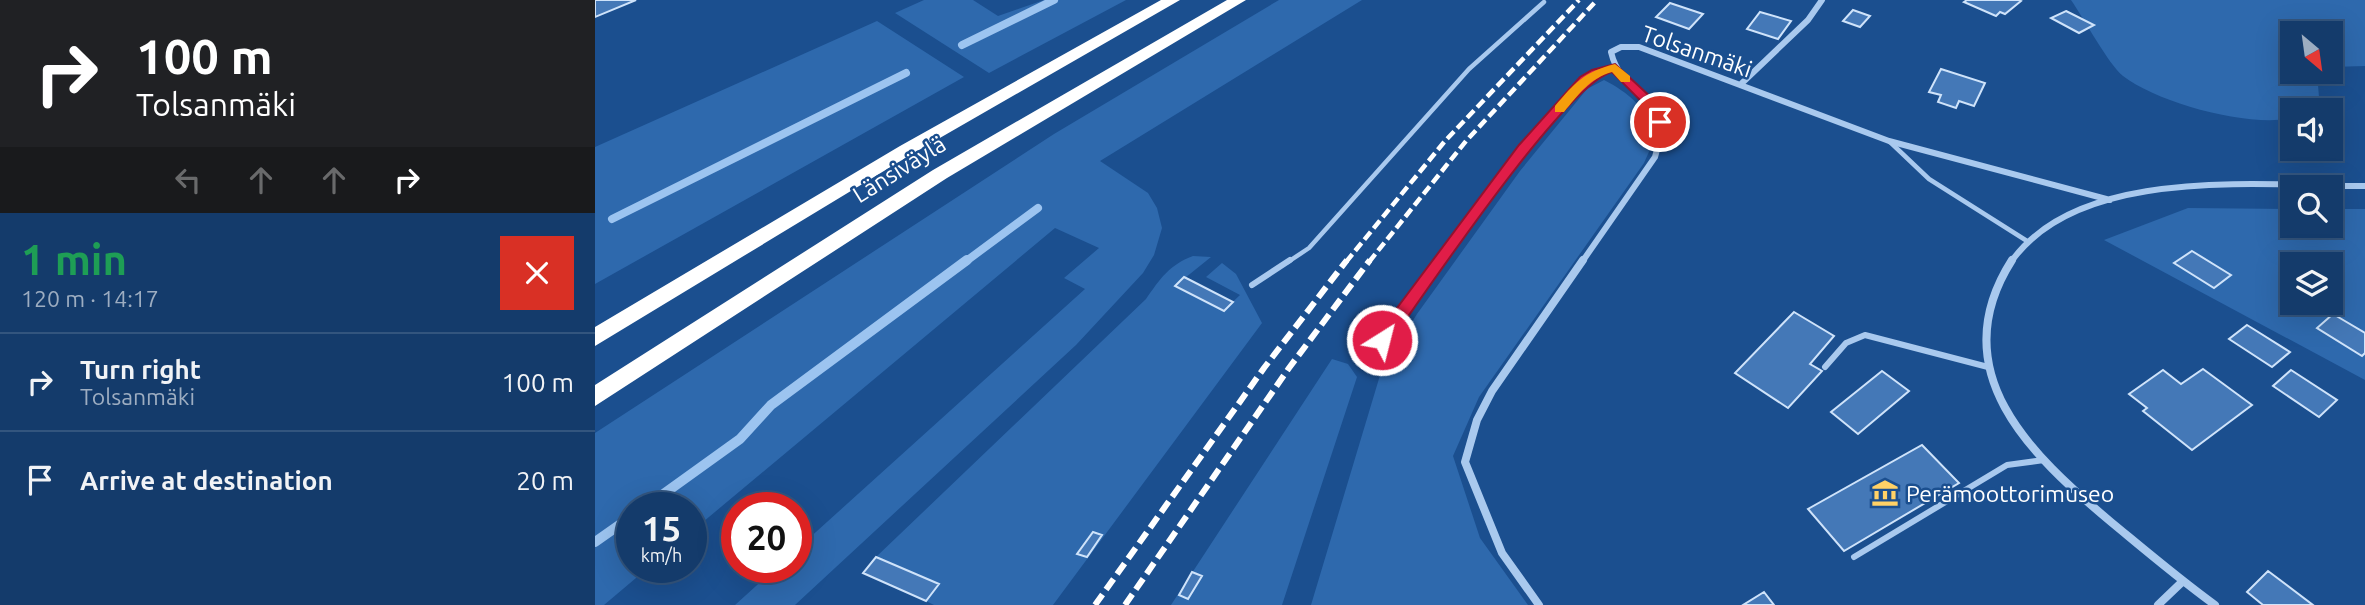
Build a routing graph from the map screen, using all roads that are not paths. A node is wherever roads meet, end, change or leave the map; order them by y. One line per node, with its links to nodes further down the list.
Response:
1 (1172, 0): 11 (highway, Länsiväylä)
2 (1238, 0): 18 (highway, Länsiväylä)
3 (1822, 0): 6 (street)
4 (1544, 2): 12 (lane)
5 (1615, 68): 6 (street, Tolsanmäki); 15 (lane); 22 (street, Tolsanmäki)
6 (1740, 85): 7 (street, Tolsanmäki)
7 (1889, 141): 9 (street, Tolsanmäki); 10 (lane)
8 (2365, 186): 9 (street)
9 (2110, 200): 10 (street)
10 (2027, 241): 17 (street)
11 (711, 266): 13 (highway); 14 (highway, Länsiväylä)
12 (1252, 285)
13 (595, 328)
14 (595, 338)
15 (1366, 362)
16 (1825, 367): 17 (lane)
17 (1988, 367): 19 (street)
18 (600, 394)
19 (2044, 460): 20 (lane); 21 (street)
20 (1854, 557)
21 (2182, 582): 23 (street); 24 (street)
22 (1539, 605)
23 (2158, 605)
24 (2215, 605)

